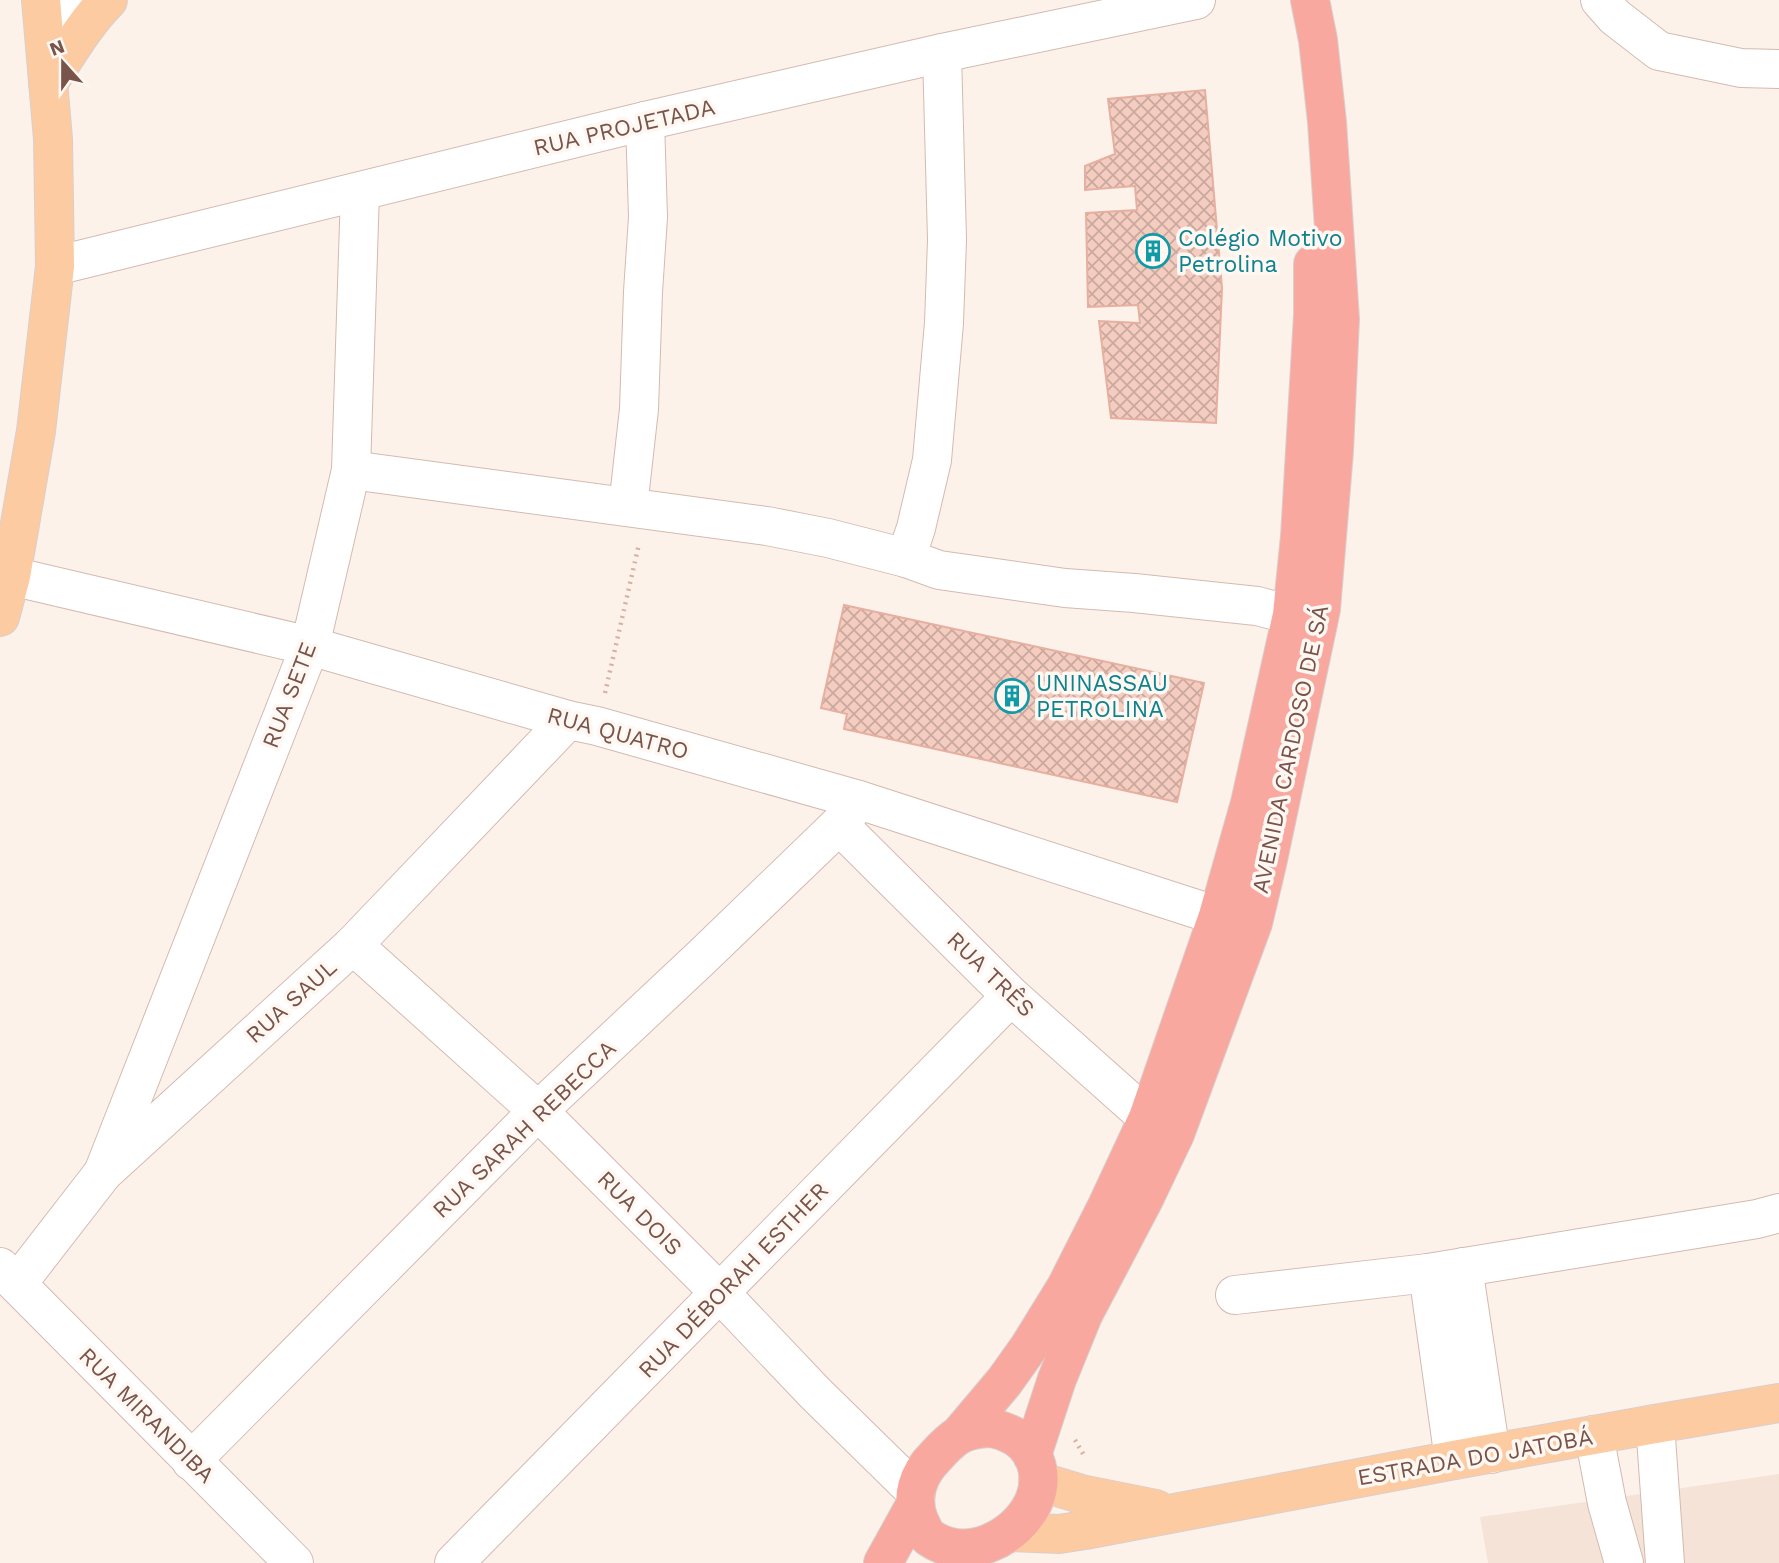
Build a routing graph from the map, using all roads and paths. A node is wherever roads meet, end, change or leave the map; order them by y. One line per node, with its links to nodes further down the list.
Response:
1 (92, 0): 7 (street)
2 (108, 0): 10 (main road)
3 (1196, 0): 8 (street, RUA PROJETADA)
4 (1293, 0): 18 (highway, AVENIDA CARDOSO DE SÁ)
5 (1310, 0): 40 (highway, AVENIDA CARDOSO DE SÁ)
6 (1600, 0): 9 (street)
7 (42, 10): 10 (main road)
8 (942, 53): 11 (street, RUA PROJETADA); 16 (street)
9 (1779, 69)
10 (48, 83): 13 (main road)
11 (645, 121): 12 (street, RUA PROJETADA); 15 (street)
12 (360, 191): 13 (street, RUA PROJETADA); 14 (street, RUA SETE)
13 (55, 266): 17 (main road)
14 (351, 470): 15 (street); 20 (street, RUA SETE)
15 (637, 508): 16 (street); 21 (path)
16 (906, 558): 18 (street)
17 (11, 576): 19 (main road); 20 (street, RUA QUATRO)
18 (1292, 615): 23 (highway, AVENIDA CARDOSO DE SÁ)
19 (0, 617)
20 (310, 646): 21 (street, RUA QUATRO); 28 (street, RUA SETE)
21 (583, 723): 22 (street, RUA QUATRO); 24 (street, RUA SAUL)
22 (849, 812): 23 (street, RUA QUATRO); 25 (street, RUA TRÊS); 26 (street, RUA SARAH REBECCA)
23 (1218, 916): 27 (highway, AVENIDA CARDOSO DE SÁ)
24 (353, 945): 26 (street, RUA DOIS); 28 (street, RUA SAUL)
25 (1011, 996): 27 (street, RUA TRÊS); 32 (street, RUA DÉBORAH ESTHER)
26 (538, 1111): 32 (street, RUA DOIS); 39 (street, RUA SARAH REBECCA)
27 (1148, 1118): 36 (highway, AVENIDA CARDOSO DE SÁ)
28 (103, 1173): 31 (street, RUA SAUL)
29 (1779, 1213): 30 (street)
30 (1445, 1270): 33 (street); 38 (street)
31 (8, 1275): 39 (street, RUA MIRANDIBA)
32 (720, 1293): 41 (street, RUA DOIS); 45 (street, RUA DÉBORAH ESTHER)
33 (1234, 1294)
34 (1779, 1404): 35 (main road, ESTRADA DO JATOBÁ)
35 (1655, 1423): 37 (main road, ESTRADA DO JATOBÁ); 48 (street)
36 (961, 1433): 40 (highway); 41 (highway)
37 (1594, 1435): 38 (main road, ESTRADA DO JATOBÁ); 47 (street)
38 (1472, 1457): 42 (main road, ESTRADA DO JATOBÁ)
39 (191, 1461): 44 (street, RUA MIRANDIBA)
40 (1035, 1468): 42 (main road); 43 (highway)
41 (915, 1500): 43 (highway); 46 (highway)
42 (1172, 1513): 43 (main road, ESTRADA DO JATOBÁ)
43 (984, 1548)
44 (294, 1563)
45 (454, 1563)
46 (883, 1563)
47 (1624, 1563)
48 (1665, 1563)

